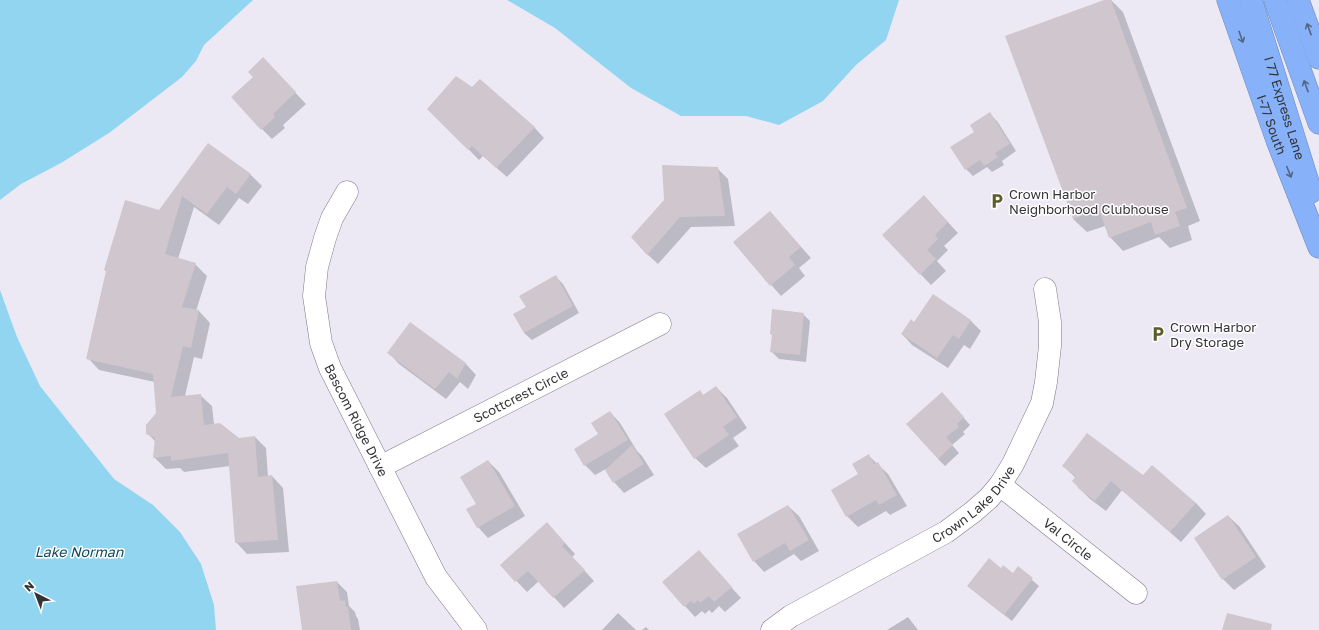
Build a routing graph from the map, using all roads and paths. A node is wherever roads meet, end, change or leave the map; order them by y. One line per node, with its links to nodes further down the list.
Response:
1 (1228, 0): 9 (highway, I-77 South, one-way to 9)
2 (1251, 0): 8 (highway, I 77 Express Lane)
3 (1275, 0): 6 (highway, I 77 Express Lane, one-way to 3)
4 (1298, 0): 5 (highway, one-way to 4)
5 (1319, 58)
6 (1319, 123)
7 (347, 192): 12 (street, Bascom Ridge Drive)
8 (1319, 216)
9 (1319, 247)
10 (1045, 289): 13 (street, Crown Lake Drive)
11 (660, 324): 12 (street, Scottcrest Circle)
12 (380, 467): 15 (street, Bascom Ridge Drive)
13 (1000, 485): 14 (street, Val Circle); 16 (street, Crown Lake Drive)
14 (1136, 593)
15 (476, 630)
16 (772, 630)

